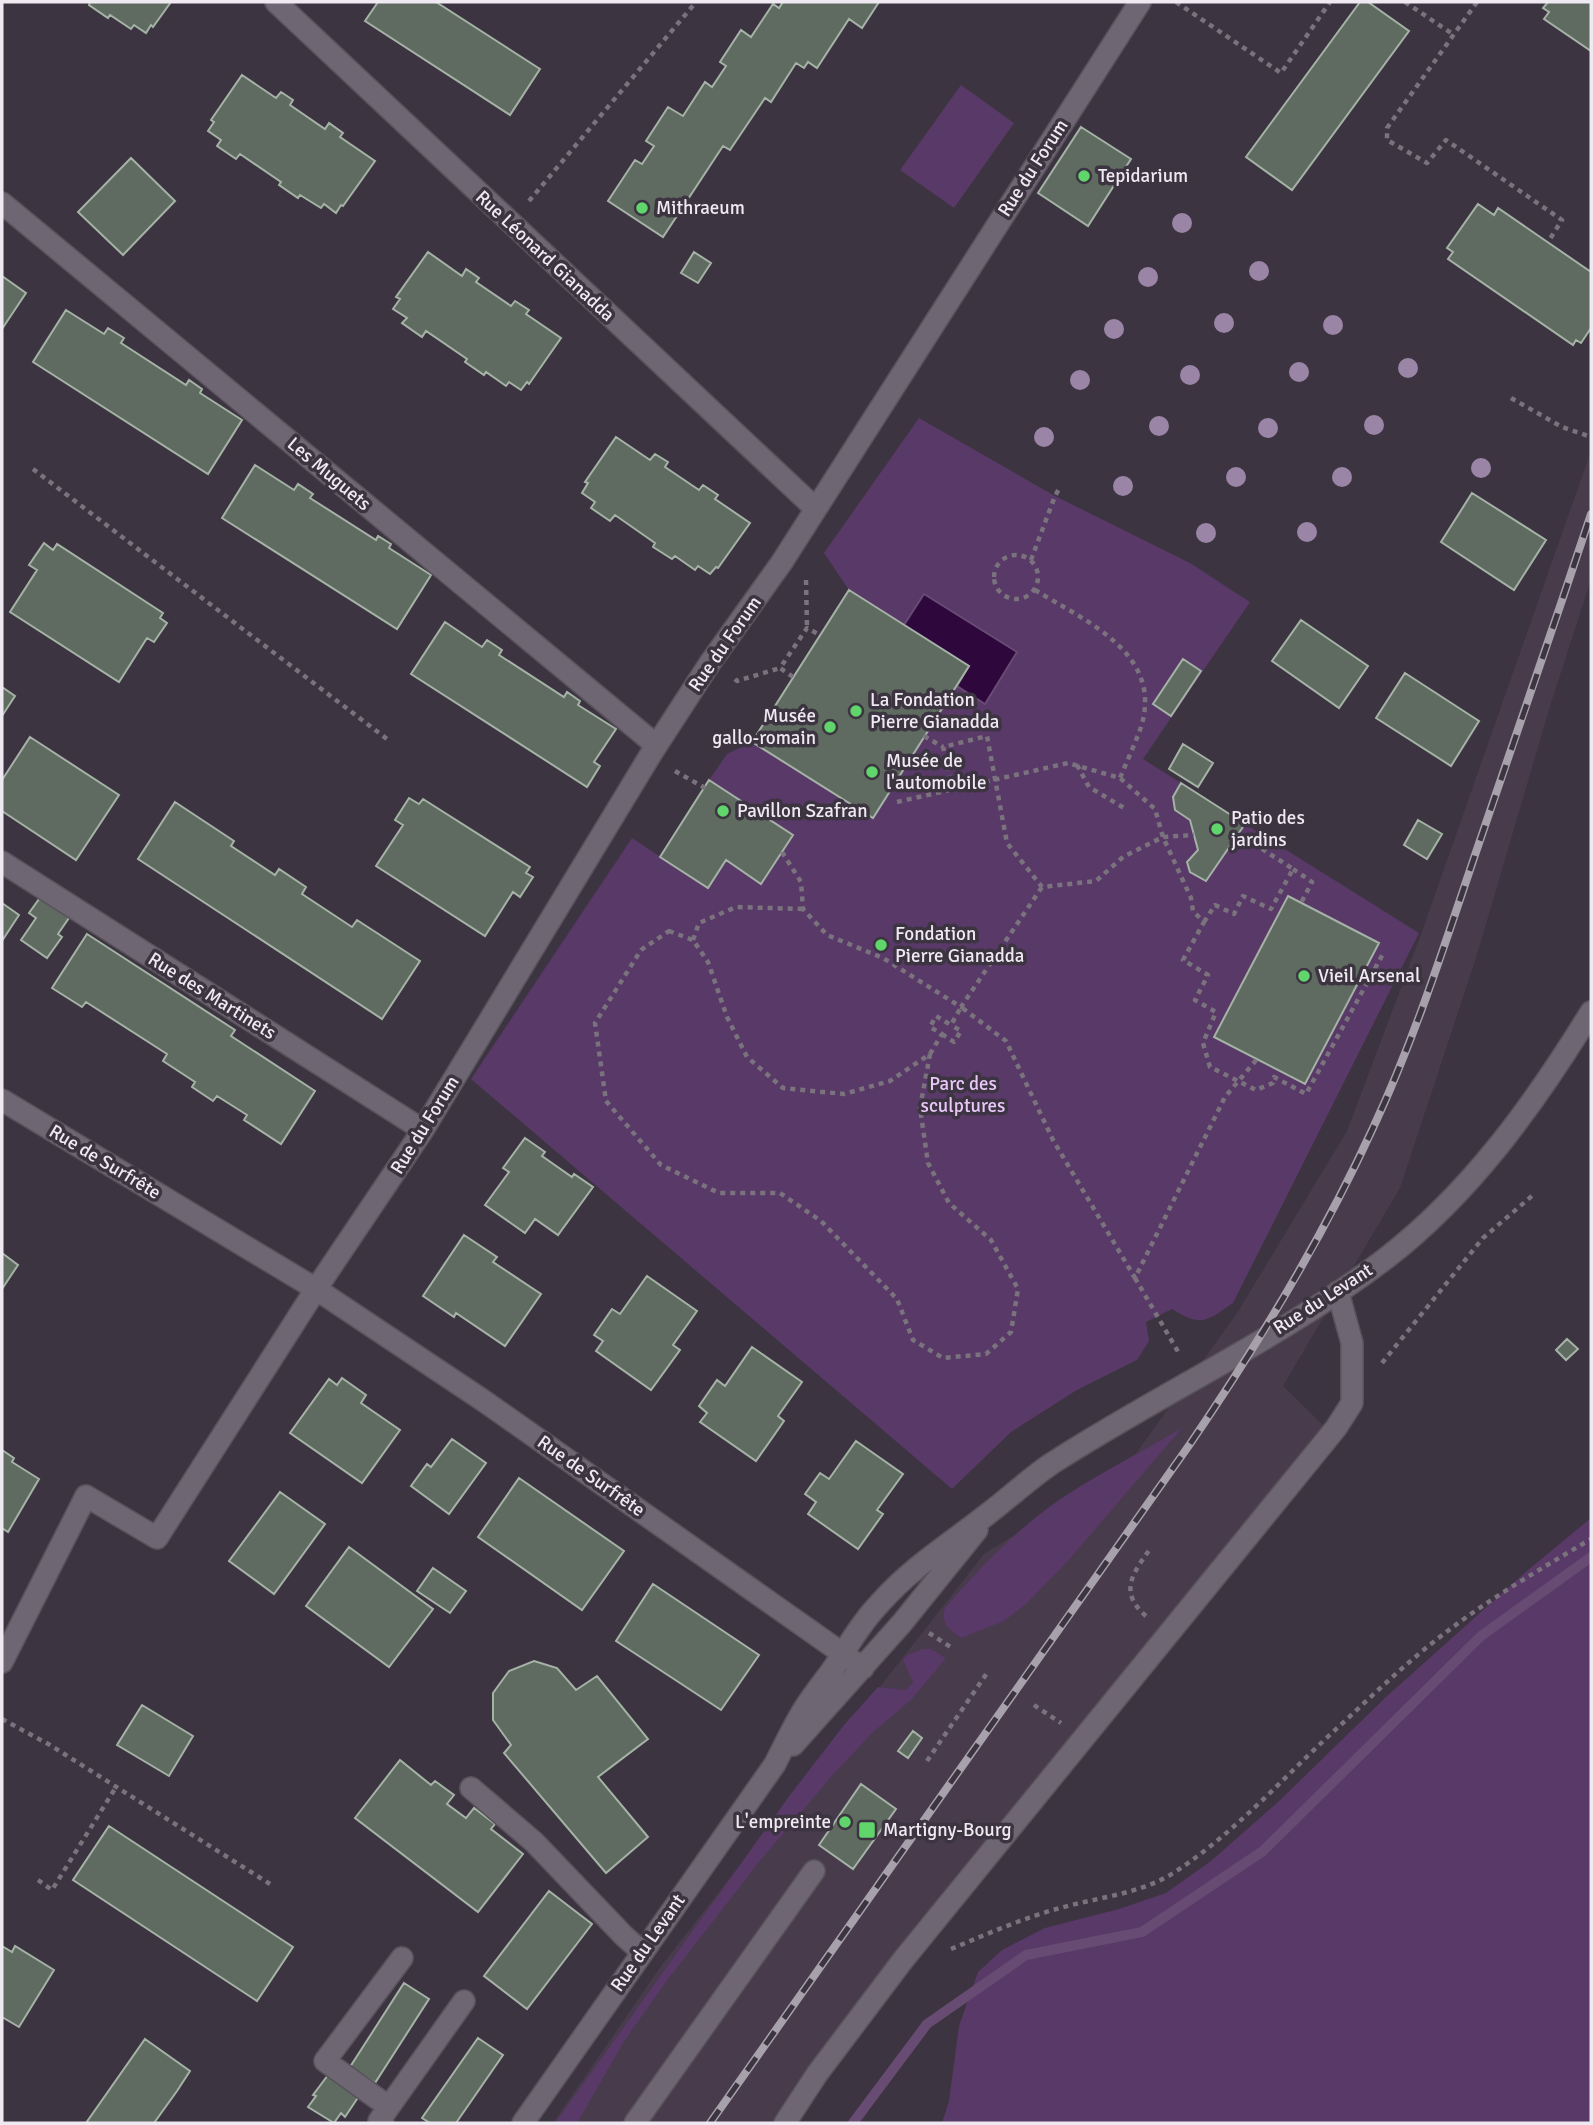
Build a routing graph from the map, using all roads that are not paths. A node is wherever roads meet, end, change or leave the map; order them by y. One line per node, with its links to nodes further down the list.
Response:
1 (275, 2): 4 (street, Rue Léonard Gianadda)
2 (1140, 2): 4 (street, Rue du Forum)
3 (2, 203): 5 (street, Les Muguets)
4 (816, 509): 5 (street, Rue du Forum)
5 (656, 745): 9 (street, Rue du Forum)
6 (2, 862): 9 (street, Rue des Martinets)
7 (1591, 1012): 11 (street, Rue du Levant)
8 (2, 1100): 10 (street, Rue de Surfrête)
9 (424, 1130): 10 (street, Rue du Forum)
10 (316, 1289): 13 (street, Rue de Surfrête); 14 (street)
11 (1339, 1292): 12 (street, Rue du Levant); 25 (street)
12 (989, 1513): 13 (street, Rue du Levant); 15 (street, Rue du Levant)
13 (842, 1653): 15 (street, Rue de Surfrête); 16 (street, Rue du Levant)
14 (2, 1661)
15 (863, 1668): 16 (street, Rue du Levant)
16 (775, 1765): 19 (street, Rue du Levant)
17 (471, 1788): 19 (street)
18 (814, 1871): 24 (street)
19 (642, 1952): 23 (street, Rue du Levant)
20 (402, 1958): 22 (street)
21 (464, 2001): 22 (street)
22 (386, 2115)
23 (523, 2123)
24 (635, 2123)
25 (785, 2123)

